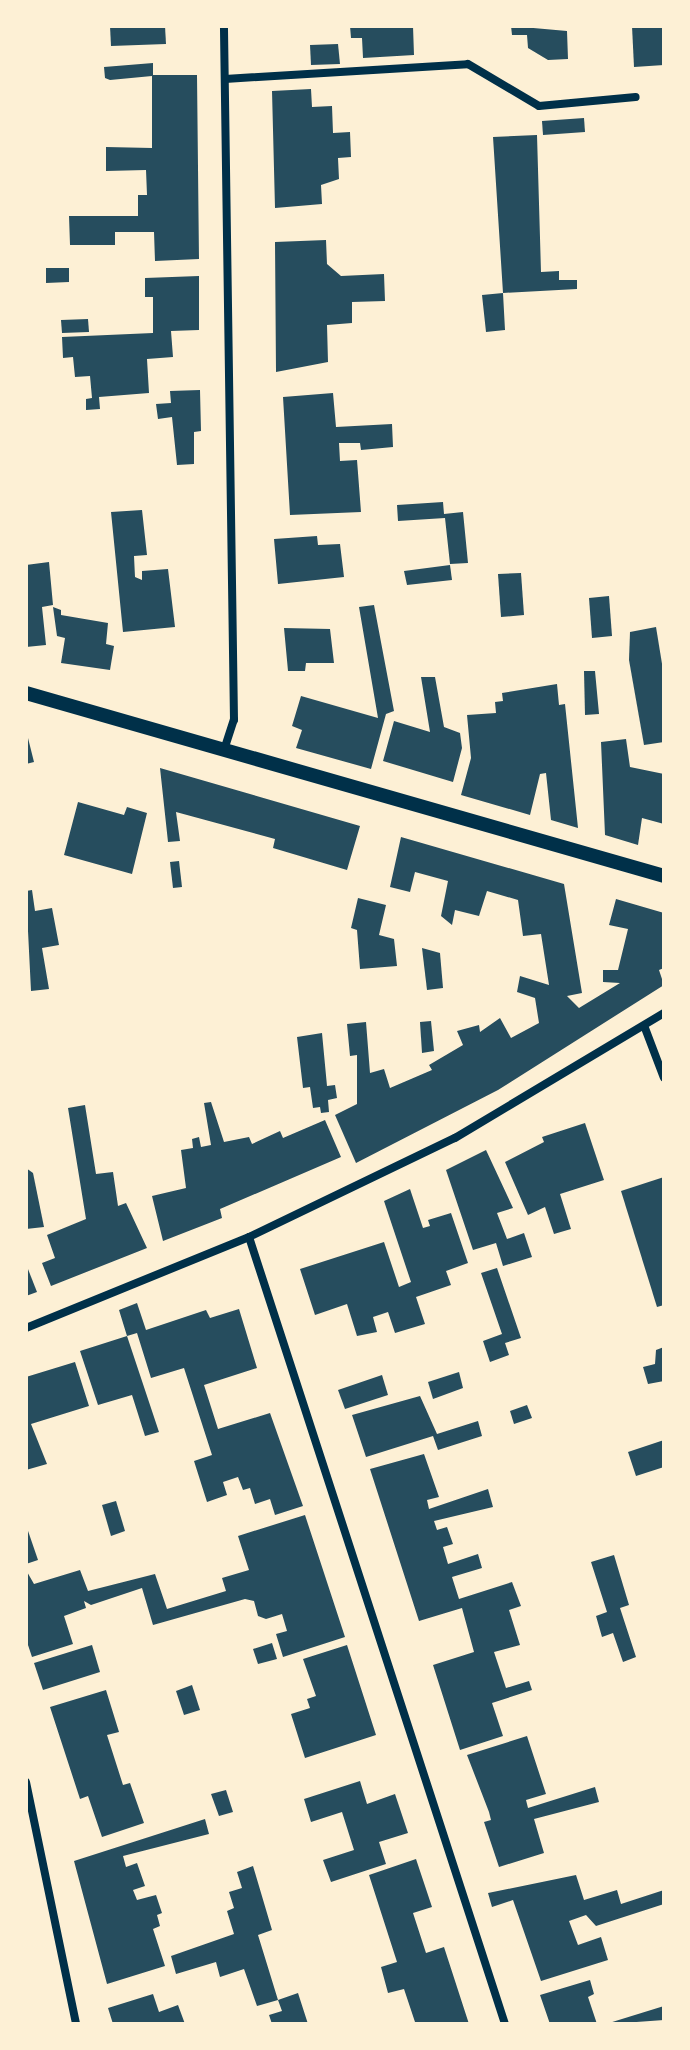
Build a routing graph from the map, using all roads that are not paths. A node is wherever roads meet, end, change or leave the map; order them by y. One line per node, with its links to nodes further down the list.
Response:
1 (224, 26): 2 (street)
2 (225, 79): 3 (street); 5 (street)
3 (636, 97)
4 (26, 693): 5 (street)
5 (224, 750): 6 (street)
6 (664, 876)
7 (664, 1013): 8 (street)
8 (645, 1028): 9 (street); 10 (street)
9 (664, 1078)
10 (249, 1237): 11 (street); 14 (street)
11 (26, 1328)
12 (26, 1782): 13 (street)
13 (76, 2024)
14 (505, 2024)

